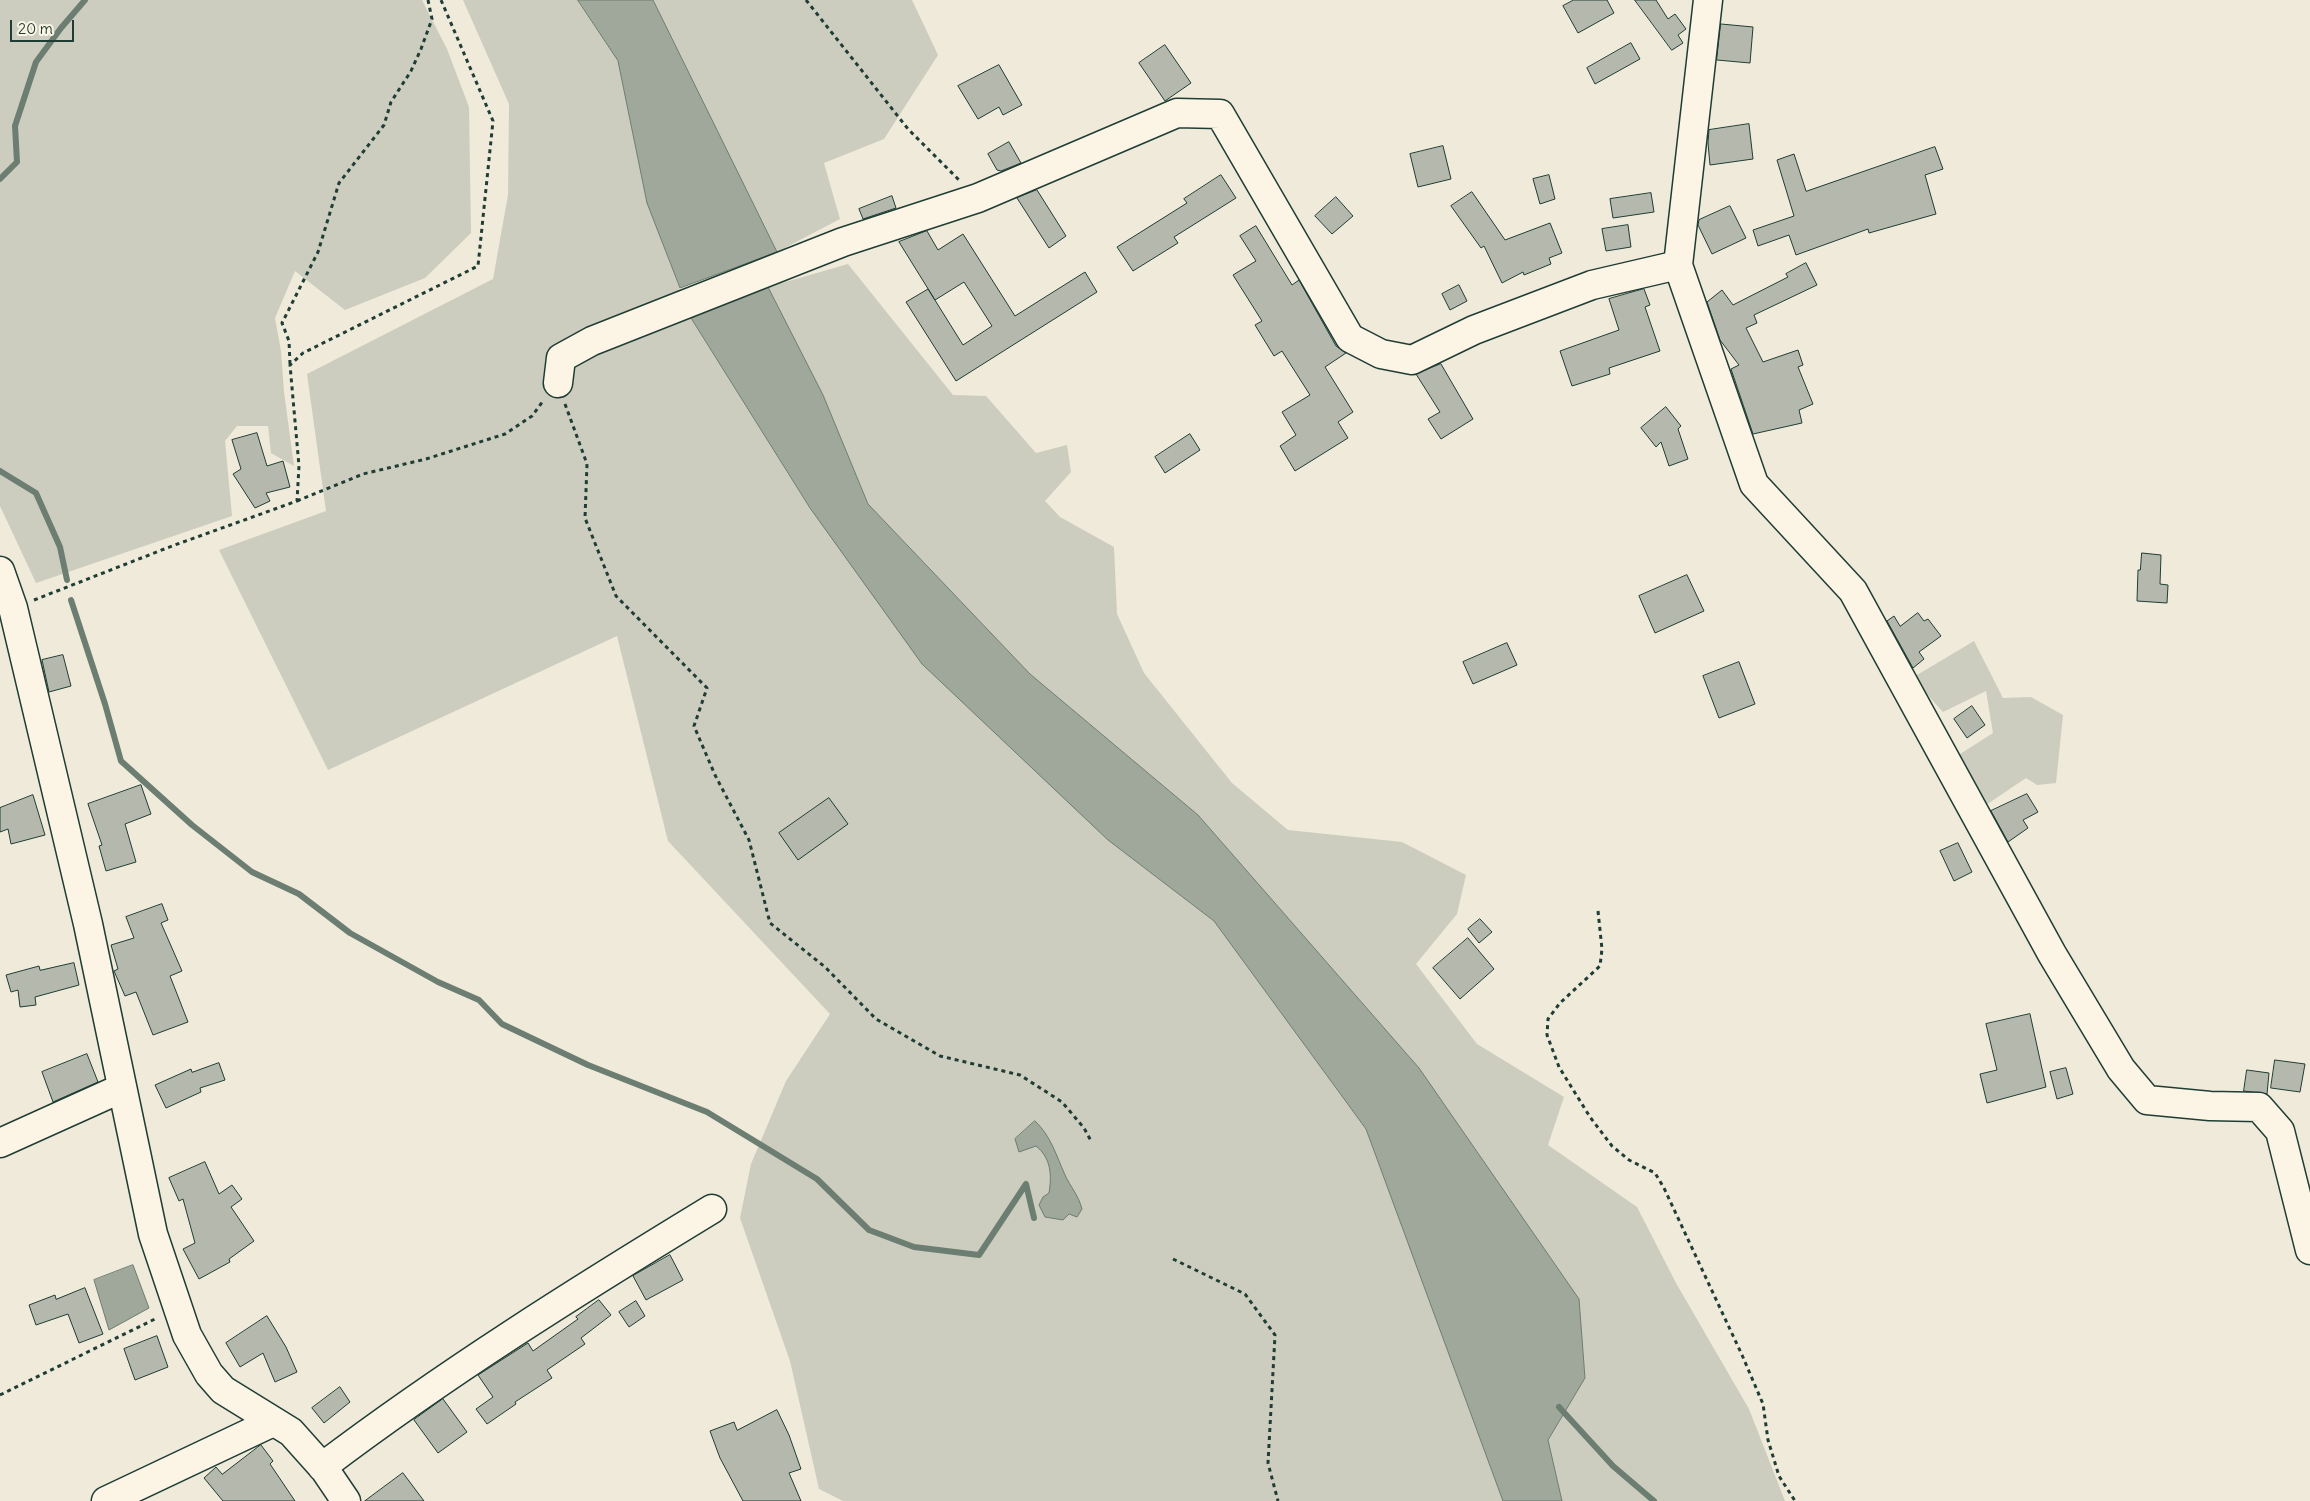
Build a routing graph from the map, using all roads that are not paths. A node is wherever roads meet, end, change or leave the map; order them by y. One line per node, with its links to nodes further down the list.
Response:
1 (1708, 0): 2 (street)
2 (1678, 265): 3 (street); 8 (street)
3 (558, 383)
4 (0, 572): 5 (street)
5 (122, 1088): 6 (street); 9 (street)
6 (0, 1143)
7 (712, 1209): 10 (street)
8 (2310, 1250)
9 (273, 1422): 10 (street); 11 (street)
10 (322, 1467): 12 (street)
11 (106, 1501)
12 (346, 1501)

